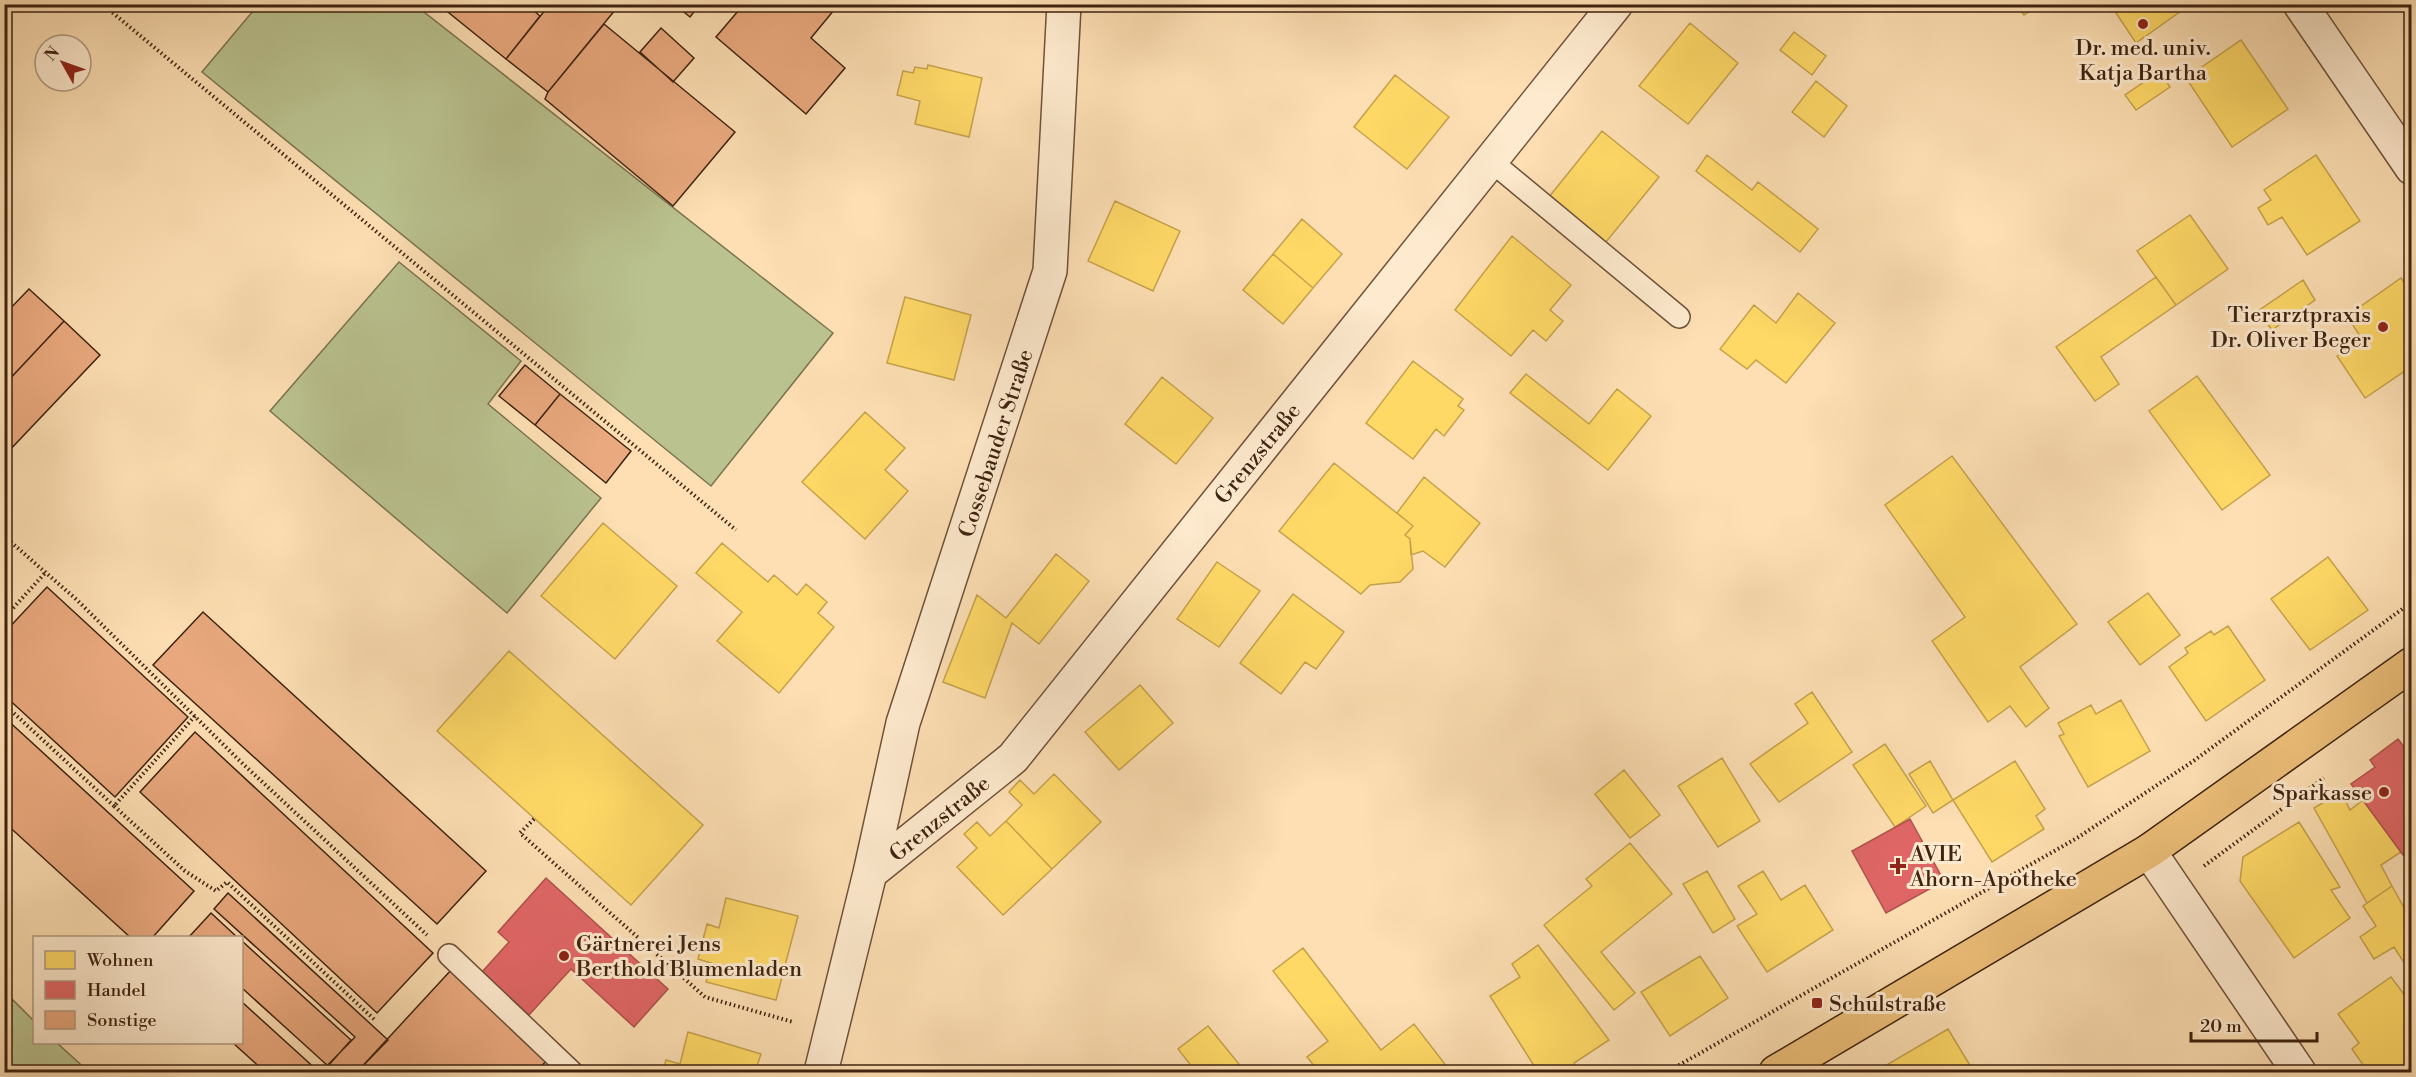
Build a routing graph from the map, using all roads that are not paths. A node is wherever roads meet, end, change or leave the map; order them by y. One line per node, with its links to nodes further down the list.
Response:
1 (1064, 4): 9 (street, Cossebauder Straße)
2 (1616, 4): 4 (street, Grenzstraße)
3 (2300, 4): 5 (street)
4 (1491, 161): 6 (lane); 9 (street, Grenzstraße)
5 (2412, 168)
6 (1679, 317)
7 (2410, 669): 8 (main road)
8 (2149, 851): 13 (main road); 14 (street)
9 (870, 873): 12 (street, Cossebauder Straße)
10 (449, 955): 11 (lane)
11 (572, 1072)
12 (821, 1072)
13 (1776, 1072)
14 (2299, 1072)

